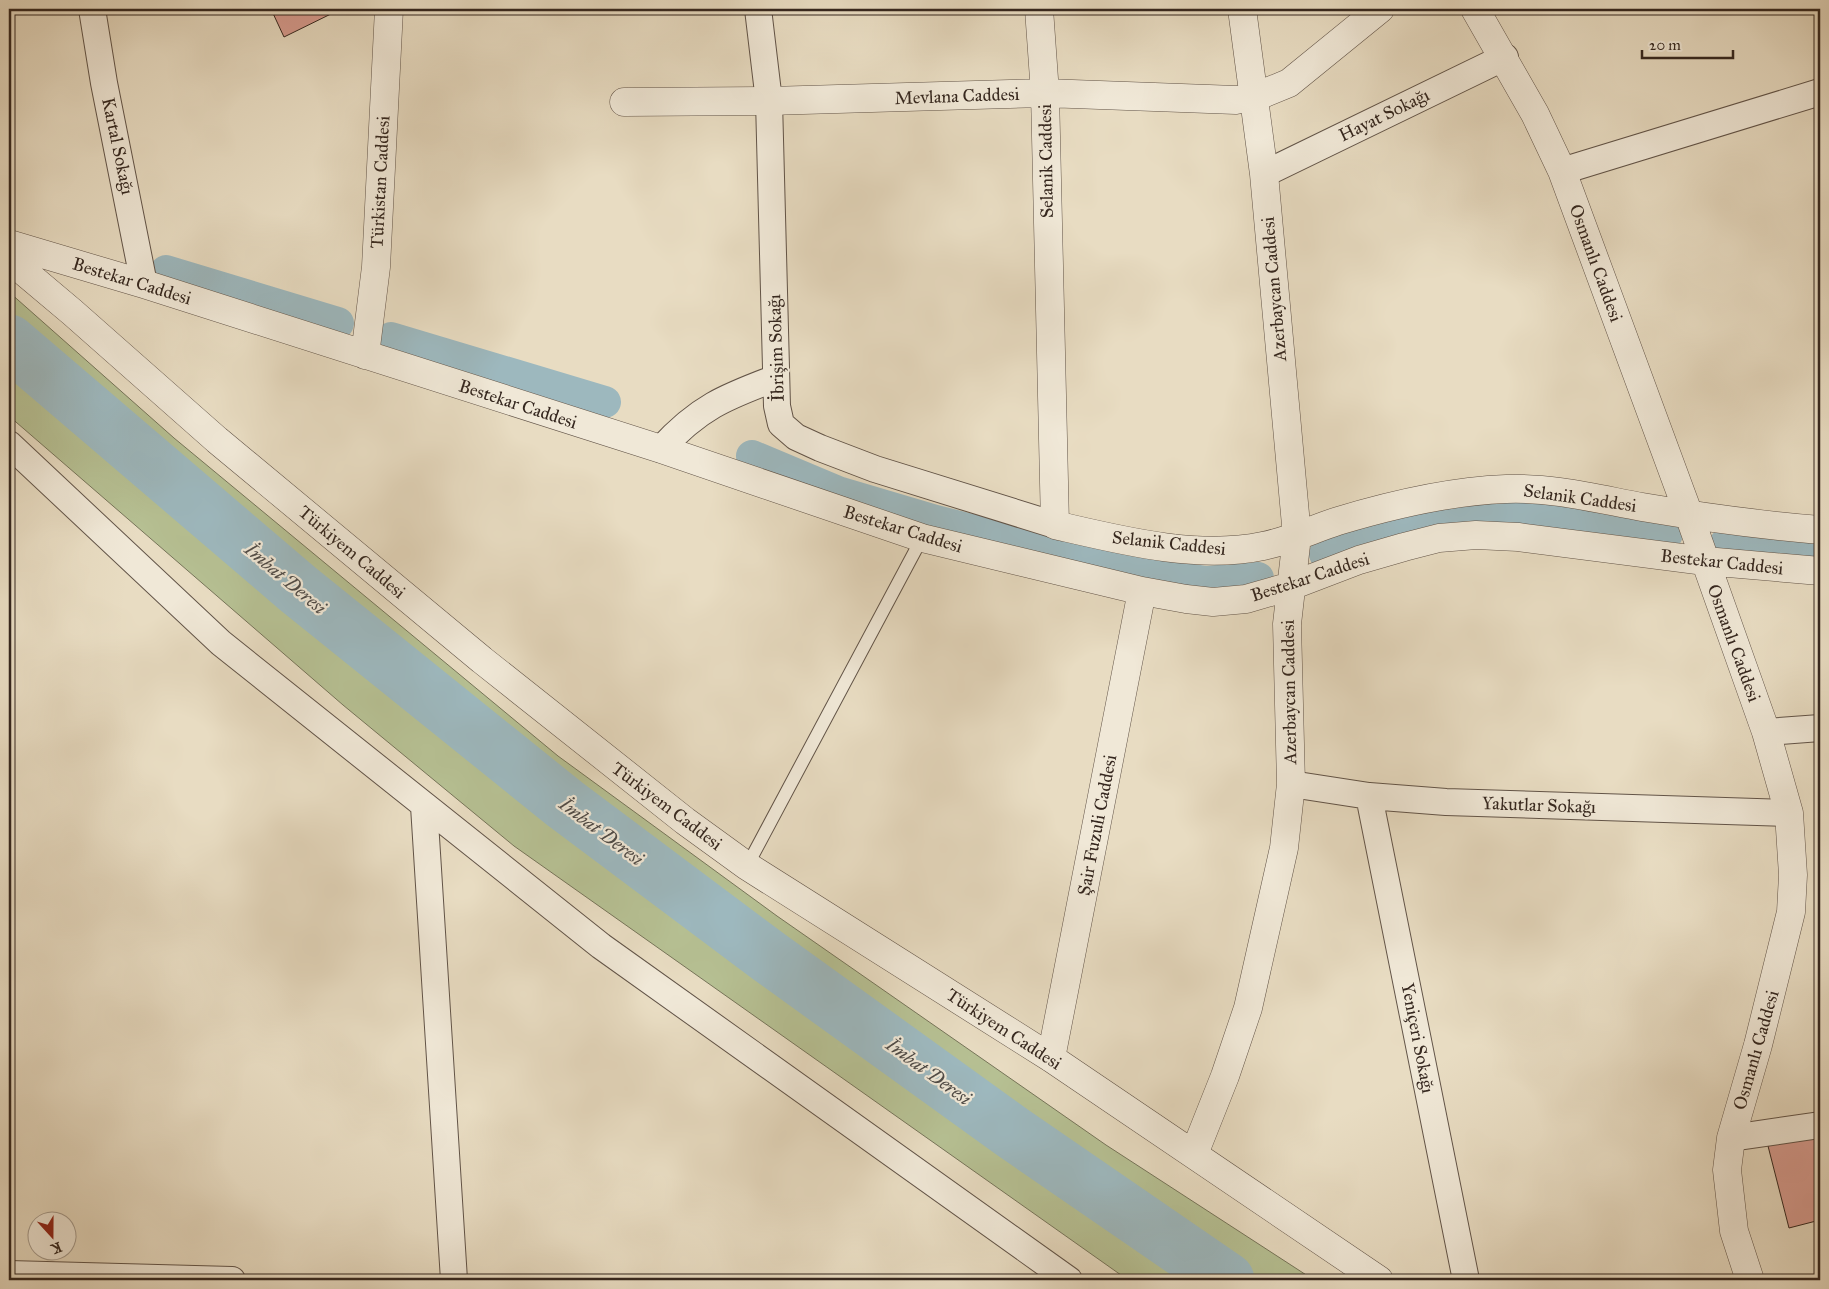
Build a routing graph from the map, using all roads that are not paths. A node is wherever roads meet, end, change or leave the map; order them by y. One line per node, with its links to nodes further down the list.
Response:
1 (92, 9): 18 (street, Kartal Sokağı)
2 (389, 9): 19 (street, Türkistan Caddesi)
3 (758, 9): 12 (street, İbrişim Sokağı)
4 (1039, 9): 10 (street, Selanik Caddesi)
5 (1242, 9): 11 (street, Azerbaycan Caddesi)
6 (1380, 9): 11 (street, Mevlana Caddesi)
7 (1475, 9): 8 (street, Osmanlı Caddesi)
8 (1504, 57): 14 (street, Osmanlı Caddesi); 15 (street, Hayat Sokağı)
9 (1820, 92): 14 (street)
10 (1045, 93): 11 (street, Mevlana Caddesi); 12 (street, Mevlana Caddesi); 24 (street, Selanik Caddesi)
11 (1255, 97): 15 (street, Azerbaycan Caddesi)
12 (769, 101): 13 (street, Mevlana Caddesi); 20 (street, İbrişim Sokağı)
13 (624, 102)
14 (1562, 171): 23 (street, Osmanlı Caddesi)
15 (1264, 174): 26 (street, Azerbaycan Caddesi)
16 (9, 244): 18 (street, Bestekar Caddesi)
17 (9, 259): 38 (street, Türkiyem Caddesi)
18 (144, 284): 19 (street, Bestekar Caddesi)
19 (365, 355): 22 (street, Bestekar Caddesi)
20 (776, 378): 22 (street); 24 (street, İbrişim Sokağı)
21 (9, 444): 36 (street)
22 (661, 449): 27 (street, Bestekar Caddesi)
23 (1689, 515): 25 (street, Selanik Caddesi); 26 (street, Selanik Caddesi); 28 (street, Osmanlı Caddesi)
24 (1055, 525): 26 (street, Selanik Caddesi)
25 (1820, 530)
26 (1297, 536): 30 (street, Azerbaycan Caddesi)
27 (922, 538): 31 (street, Bestekar Caddesi); 38 (lane)
28 (1704, 561): 29 (street, Bestekar Caddesi); 30 (street, Bestekar Caddesi); 33 (street, Osmanlı Caddesi)
29 (1820, 571)
30 (1291, 586): 31 (street, Bestekar Caddesi); 34 (street, Azerbaycan Caddesi)
31 (1142, 591): 39 (street, Şair Fuzuli Caddesi)
32 (1820, 728): 33 (street)
33 (1766, 732): 37 (street, Osmanlı Caddesi)
34 (1291, 784): 35 (street, Yakutlar Sokağı); 42 (street, Azerbaycan Caddesi)
35 (1370, 796): 37 (street, Yakutlar Sokağı); 48 (street, Yeniçeri Sokağı)
36 (424, 806): 45 (street); 46 (street)
37 (1789, 814): 41 (street, Osmanlı Caddesi)
38 (747, 866): 39 (street, Türkiyem Caddesi)
39 (1051, 1058): 42 (street, Türkiyem Caddesi)
40 (1820, 1125): 41 (street)
41 (1731, 1138): 49 (street, Osmanlı Caddesi)
42 (1194, 1154): 47 (street, Türkiyem Caddesi)
43 (9, 1274): 44 (street)
44 (232, 1280)
45 (454, 1280)
46 (1070, 1280)
47 (1378, 1280)
48 (1466, 1280)
49 (1750, 1280)

